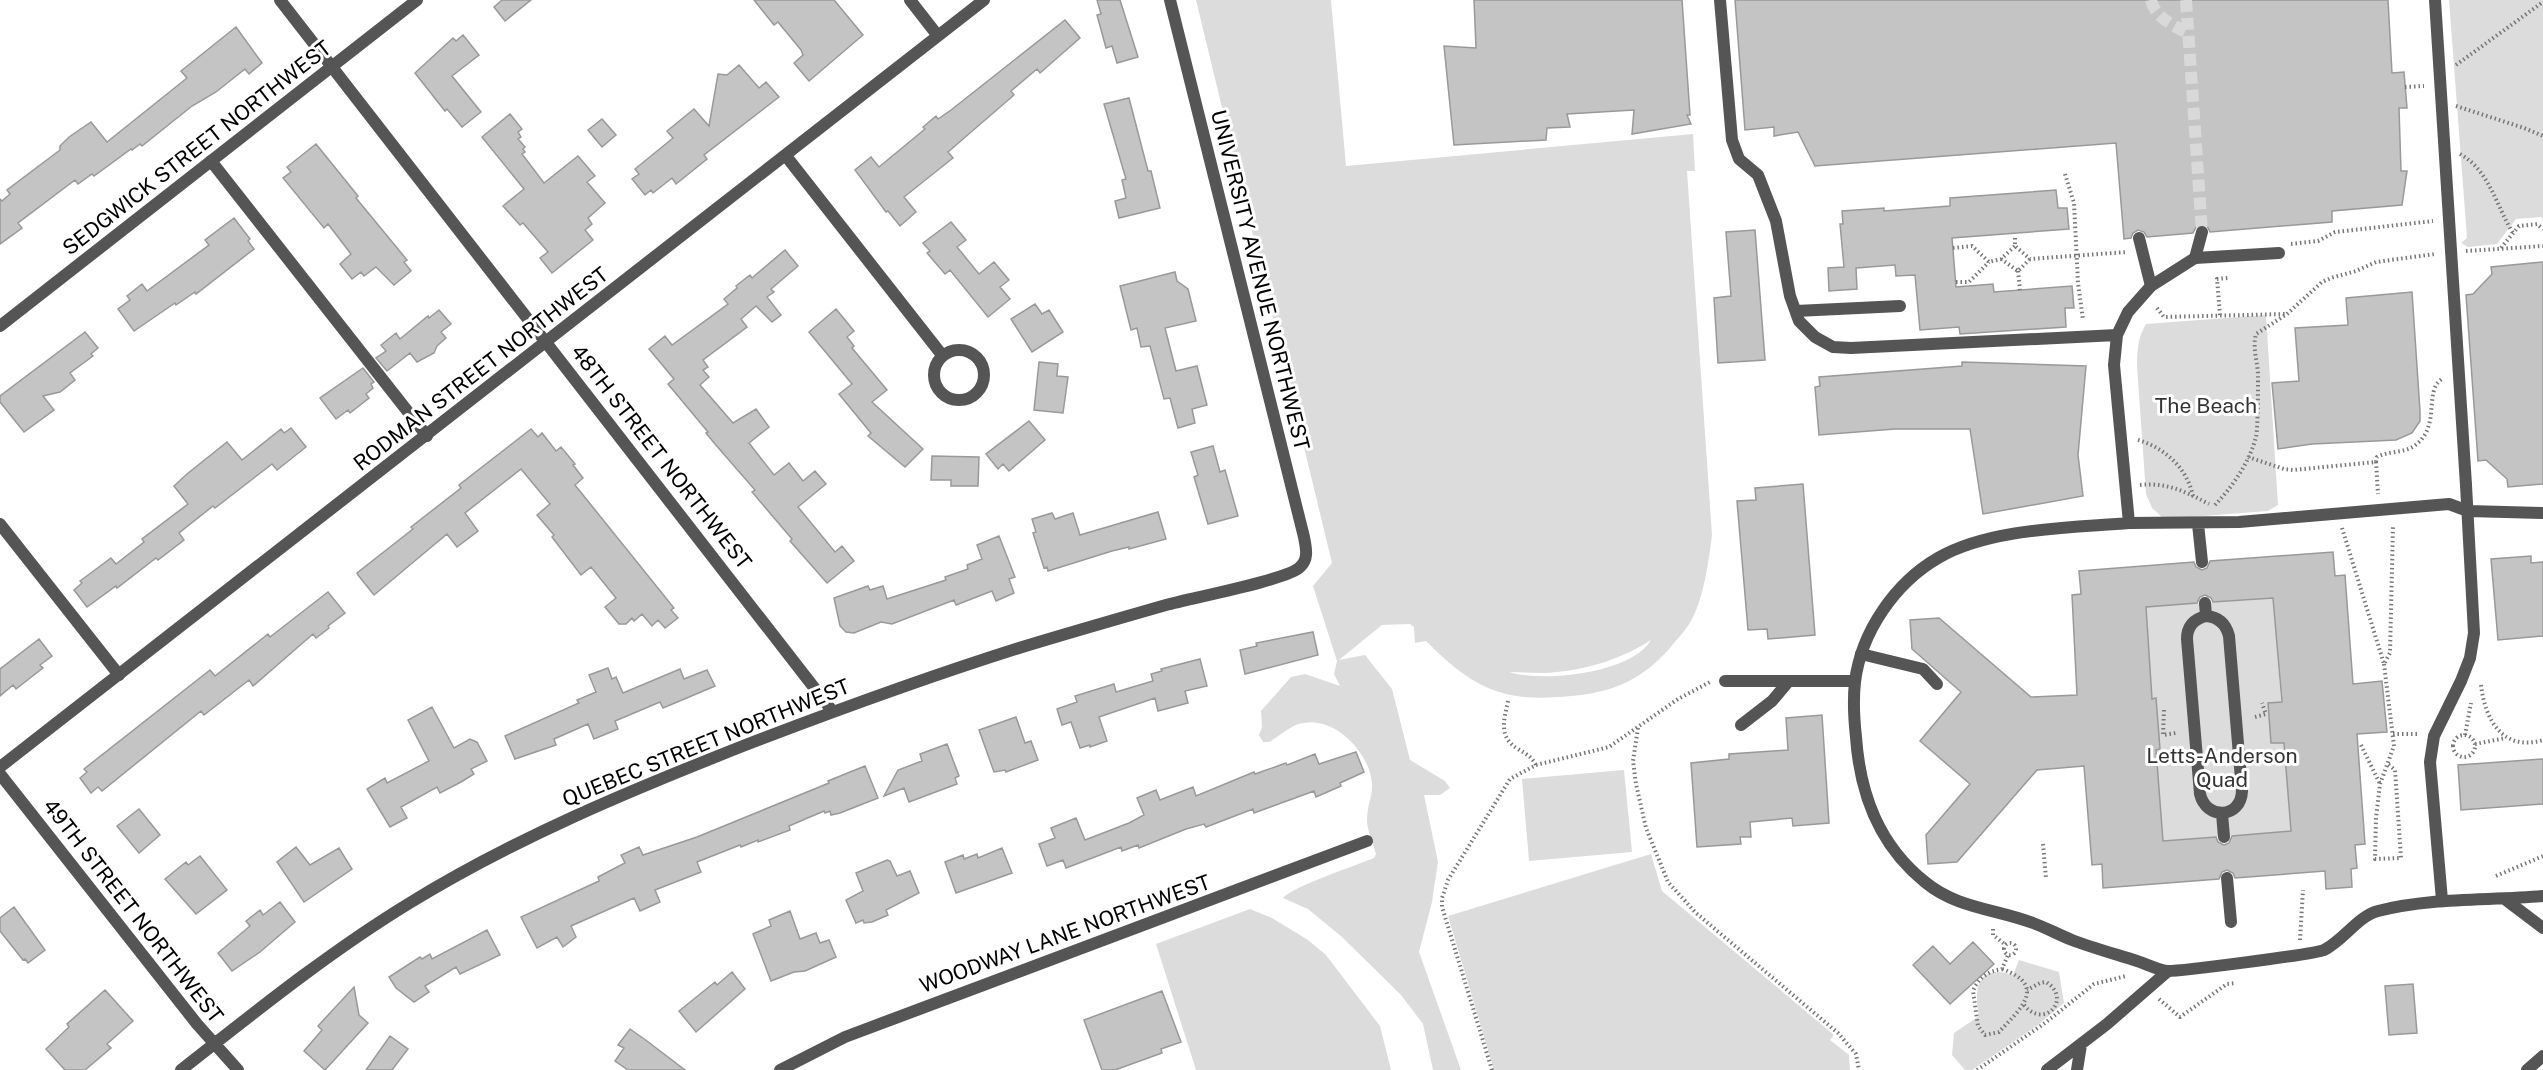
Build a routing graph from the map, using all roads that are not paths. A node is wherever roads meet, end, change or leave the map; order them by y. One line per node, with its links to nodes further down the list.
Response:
1 (280, 0): 9 (street, 48TH STREET NORTHWEST)
2 (417, 0): 9 (street, SEDGWICK STREET NORTHWEST)
3 (910, 0): 8 (street)
4 (984, 0): 8 (street, RODMAN STREET NORTHWEST)
5 (1170, 0): 30 (street, UNIVERSITY AVENUE NORTHWEST)
6 (1720, 0): 18 (street)
7 (2435, 0): 24 (street)
8 (938, 36): 10 (street, RODMAN STREET NORTHWEST)
9 (332, 67): 11 (street, SEDGWICK STREET NORTHWEST); 21 (street, 48TH STREET NORTHWEST)
10 (786, 156): 21 (street, RODMAN STREET NORTHWEST); 22 (street)
11 (211, 161): 19 (street, SEDGWICK STREET NORTHWEST); 23 (street)
12 (2202, 232): 15 (street)
13 (2139, 238): 16 (street)
14 (2279, 253): 15 (street)
15 (2195, 258): 16 (street)
16 (2151, 286): 20 (street)
17 (1900, 306): 18 (street)
18 (1796, 311): 20 (street)
19 (0, 326)
20 (2116, 335): 26 (street)
21 (548, 342): 23 (street, RODMAN STREET NORTHWEST); 39 (street, 48TH STREET NORTHWEST)
22 (942, 355): 22 (street)
23 (427, 436): 34 (street, RODMAN STREET NORTHWEST)
24 (2468, 511): 25 (street); 28 (street); 48 (street)
25 (2543, 513)
26 (2129, 523): 28 (street); 33 (street)
27 (0, 524): 34 (street)
28 (2198, 524): 29 (street)
29 (2202, 562)
30 (1299, 568): 39 (street, QUEBEC STREET NORTHWEST)
31 (2205, 603): 32 (street)
32 (2206, 616): 43 (street); 43 (street)
33 (1861, 654): 36 (street); 38 (street)
34 (119, 675): 41 (street, RODMAN STREET NORTHWEST)
35 (1725, 681): 37 (street)
36 (1855, 681): 37 (street); 52 (street)
37 (1788, 682): 40 (street)
38 (1937, 684)
39 (833, 712): 53 (street, QUEBEC STREET NORTHWEST)
40 (1741, 725)
41 (0, 767)
42 (0, 774): 53 (street, 49TH STREET NORTHWEST)
43 (2222, 814): 44 (street)
44 (2224, 837)
45 (1367, 841): 58 (street, WOODWAY LANE NORTHWEST)
46 (2227, 878): 50 (street)
47 (2543, 896): 49 (street)
48 (2442, 900): 49 (street); 52 (street)
49 (2506, 900): 51 (street)
50 (2231, 922)
51 (2543, 928)
52 (2168, 971): 54 (street)
53 (214, 1044): 56 (street, QUEBEC STREET NORTHWEST); 57 (street, 49TH STREET NORTHWEST)
54 (2081, 1045): 59 (street); 60 (street)
55 (2543, 1056): 61 (street)
56 (181, 1070)
57 (238, 1070)
58 (780, 1070)
59 (2047, 1070)
60 (2077, 1070)
61 (2527, 1070)

